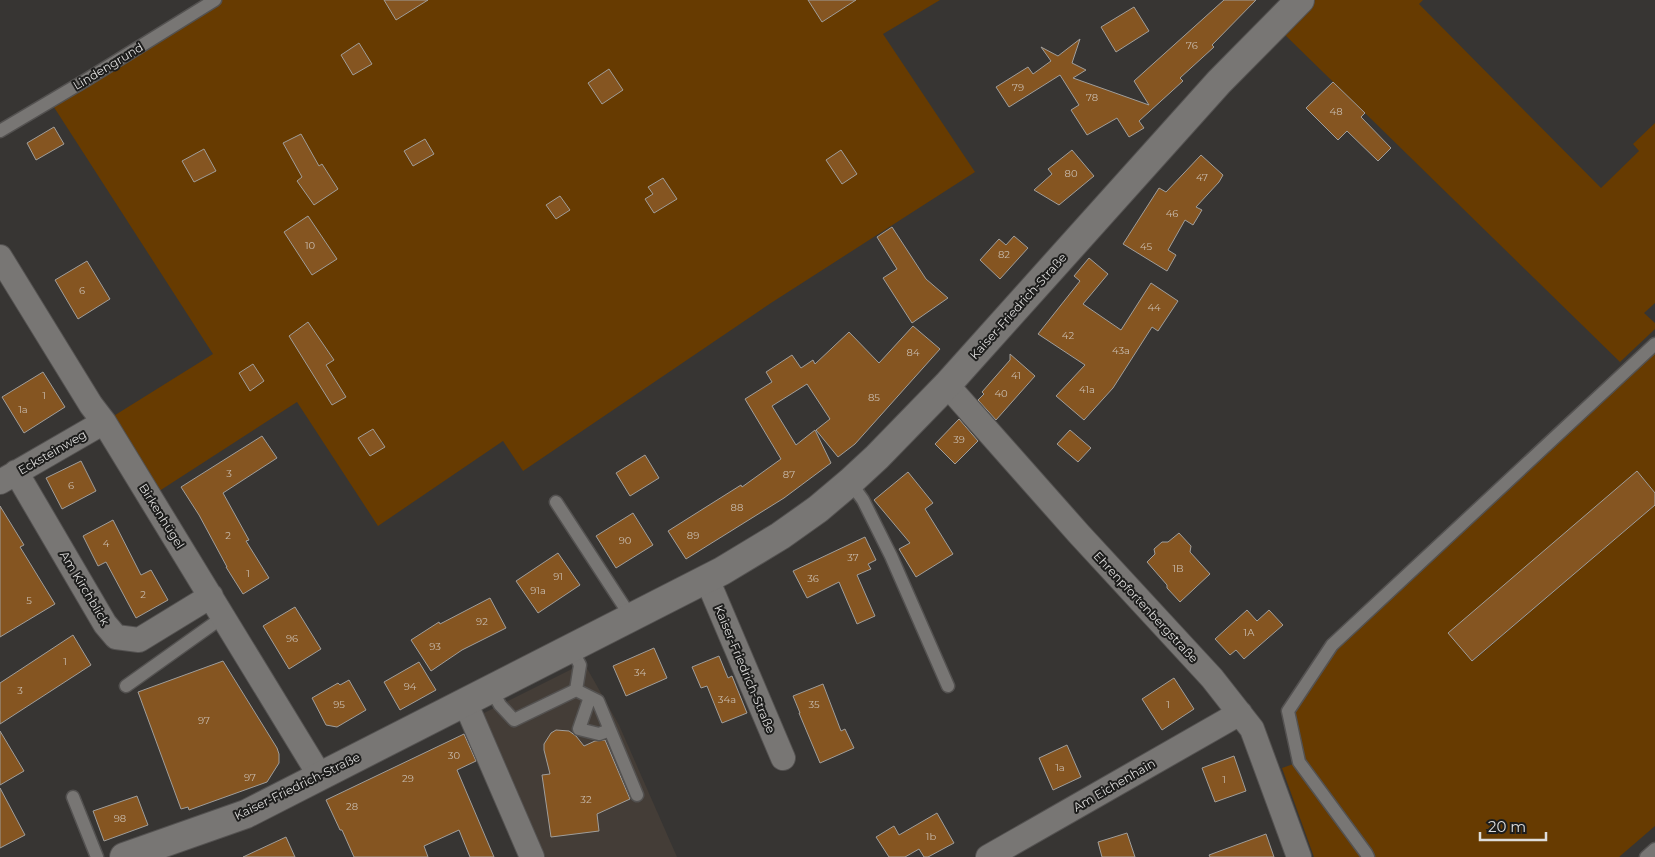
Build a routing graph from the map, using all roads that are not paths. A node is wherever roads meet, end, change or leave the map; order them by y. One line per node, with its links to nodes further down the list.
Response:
1 (215, 0): 3 (lane, Lindengrund)
2 (1300, 0): 6 (street, Kaiser-Friedrich-Straße)
3 (0, 131)
4 (0, 257): 7 (street, Birkenhügel)
5 (1655, 344): 34 (lane)
6 (947, 385): 9 (street, Kaiser-Friedrich-Straße); 22 (street, Ehrenpfortenbergstraße)
7 (104, 422): 8 (street, Ecksteinweg); 12 (street, Birkenhügel)
8 (8, 477): 12 (street, Am Kirchblick)
9 (850, 482): 11 (street, Kaiser-Friedrich-Straße); 17 (lane)
10 (556, 502): 14 (lane)
11 (707, 579): 14 (street, Kaiser-Friedrich-Straße); 24 (street, Kaiser-Friedrich-Straße)
12 (211, 596): 13 (street, Birkenhügel)
13 (223, 617): 16 (lane); 25 (street, Birkenhügel)
14 (631, 617): 15 (street, Kaiser-Friedrich-Straße)
15 (571, 648): 18 (street, Kaiser-Friedrich-Straße); 19 (lane)
16 (126, 686)
17 (948, 686)
18 (491, 689): 19 (lane); 21 (street, Kaiser-Friedrich-Straße)
19 (576, 690): 20 (lane)
20 (590, 697): 23 (lane); 23 (lane)
21 (465, 702): 25 (street, Kaiser-Friedrich-Straße); 31 (street)
22 (1240, 713): 32 (street, Am Eichenhain); 33 (street, Ehrenpfortenbergstraße)
23 (610, 730): 26 (lane)
24 (783, 758)
25 (320, 776): 30 (street, Kaiser-Friedrich-Straße)
26 (637, 795)
27 (73, 797): 29 (lane)
28 (1655, 849): 35 (lane)
29 (97, 857)
30 (124, 857)
31 (532, 857)
32 (988, 857)
33 (1299, 857)
34 (1368, 857)
35 (1646, 857)

